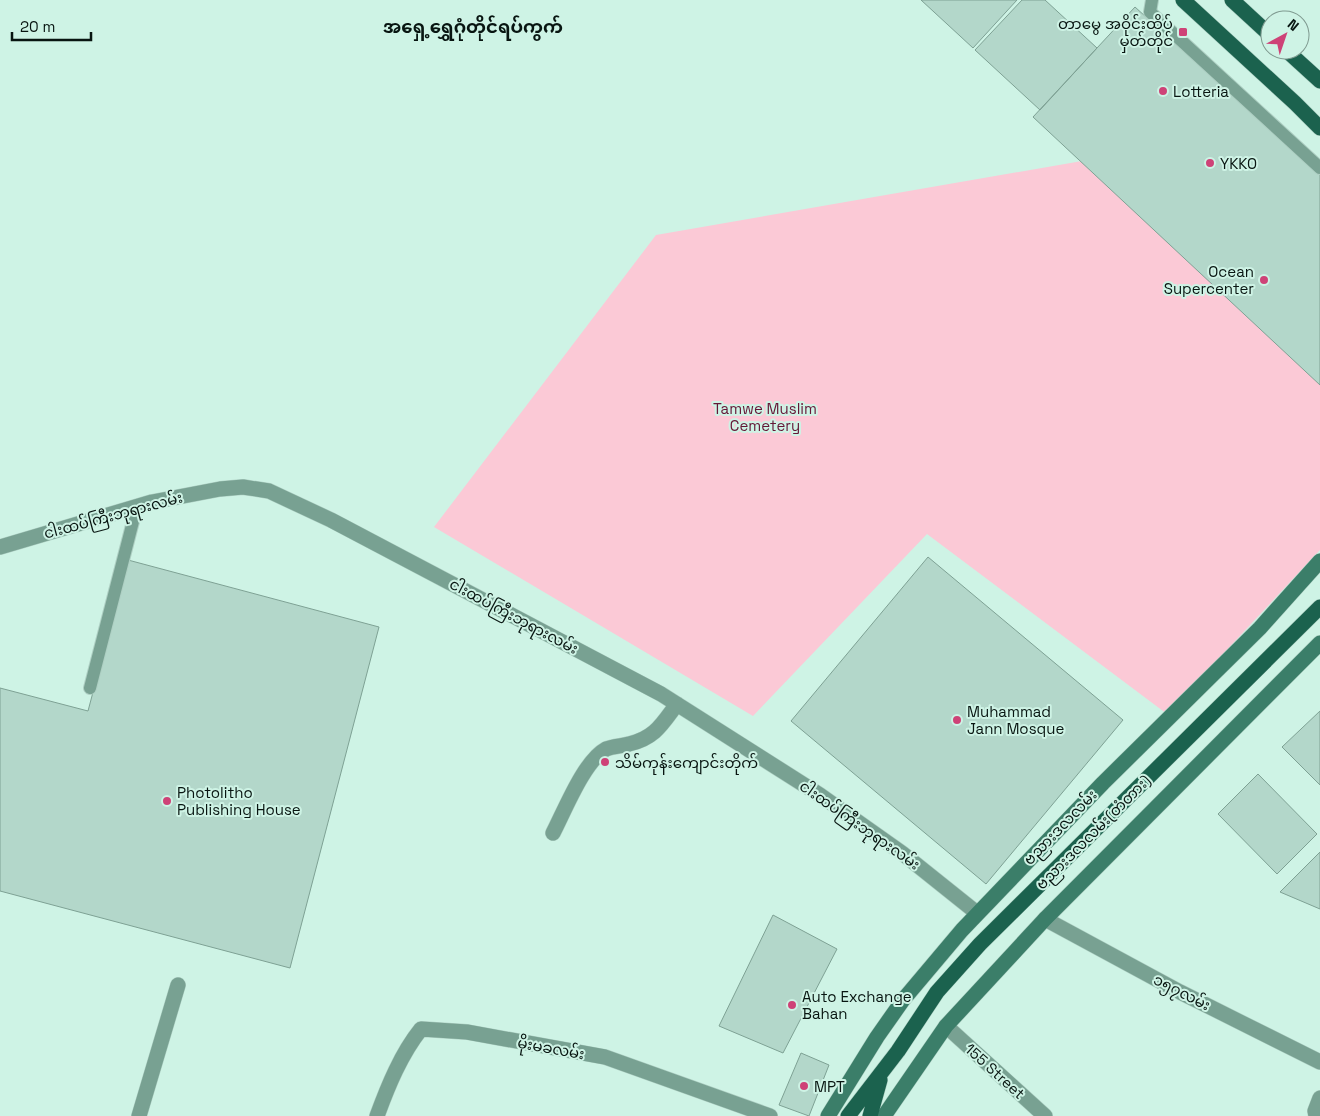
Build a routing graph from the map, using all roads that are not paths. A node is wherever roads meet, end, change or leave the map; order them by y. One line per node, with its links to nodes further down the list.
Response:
1 (1152, 0): 8 (lane)
2 (1183, 0): 7 (main road)
3 (1232, 0): 4 (main road)
4 (1260, 26)
5 (1297, 60): 6 (main road)
6 (1320, 82)
7 (1320, 128)
8 (1320, 168)
9 (137, 506): 10 (street, ငါးထပ်ကြီးဘုရားလမ်း); 14 (lane); 15 (street, ငါးထပ်ကြီးဘုရားလမ်း)
10 (0, 547)
11 (1320, 561): 17 (main road, ဗညားဒလလမ်း)
12 (1320, 607): 22 (main road, ဗညားဒလလမ်း(တံတား))
13 (1320, 644): 18 (main road)
14 (90, 688)
15 (677, 704): 16 (street); 17 (street, ငါးထပ်ကြီးဘုရားလမ်း)
16 (554, 833)
17 (977, 914): 27 (main road, ဗညားဒလလမ်း)
18 (1045, 919): 20 (main road); 21 (street, ၁၅၇လမ်း)
19 (178, 985): 24 (street)
20 (946, 1026): 30 (main road); 31 (street, 155 Street)
21 (1320, 1062)
22 (883, 1071): 28 (main road); 29 (main road)
23 (1320, 1098): 32 (street)
24 (139, 1116)
25 (377, 1116): 26 (street, မိုးမခလမ်း)
26 (770, 1116)
27 (828, 1116)
28 (848, 1116)
29 (870, 1116)
30 (884, 1116)
31 (1045, 1116)
32 (1316, 1116)

